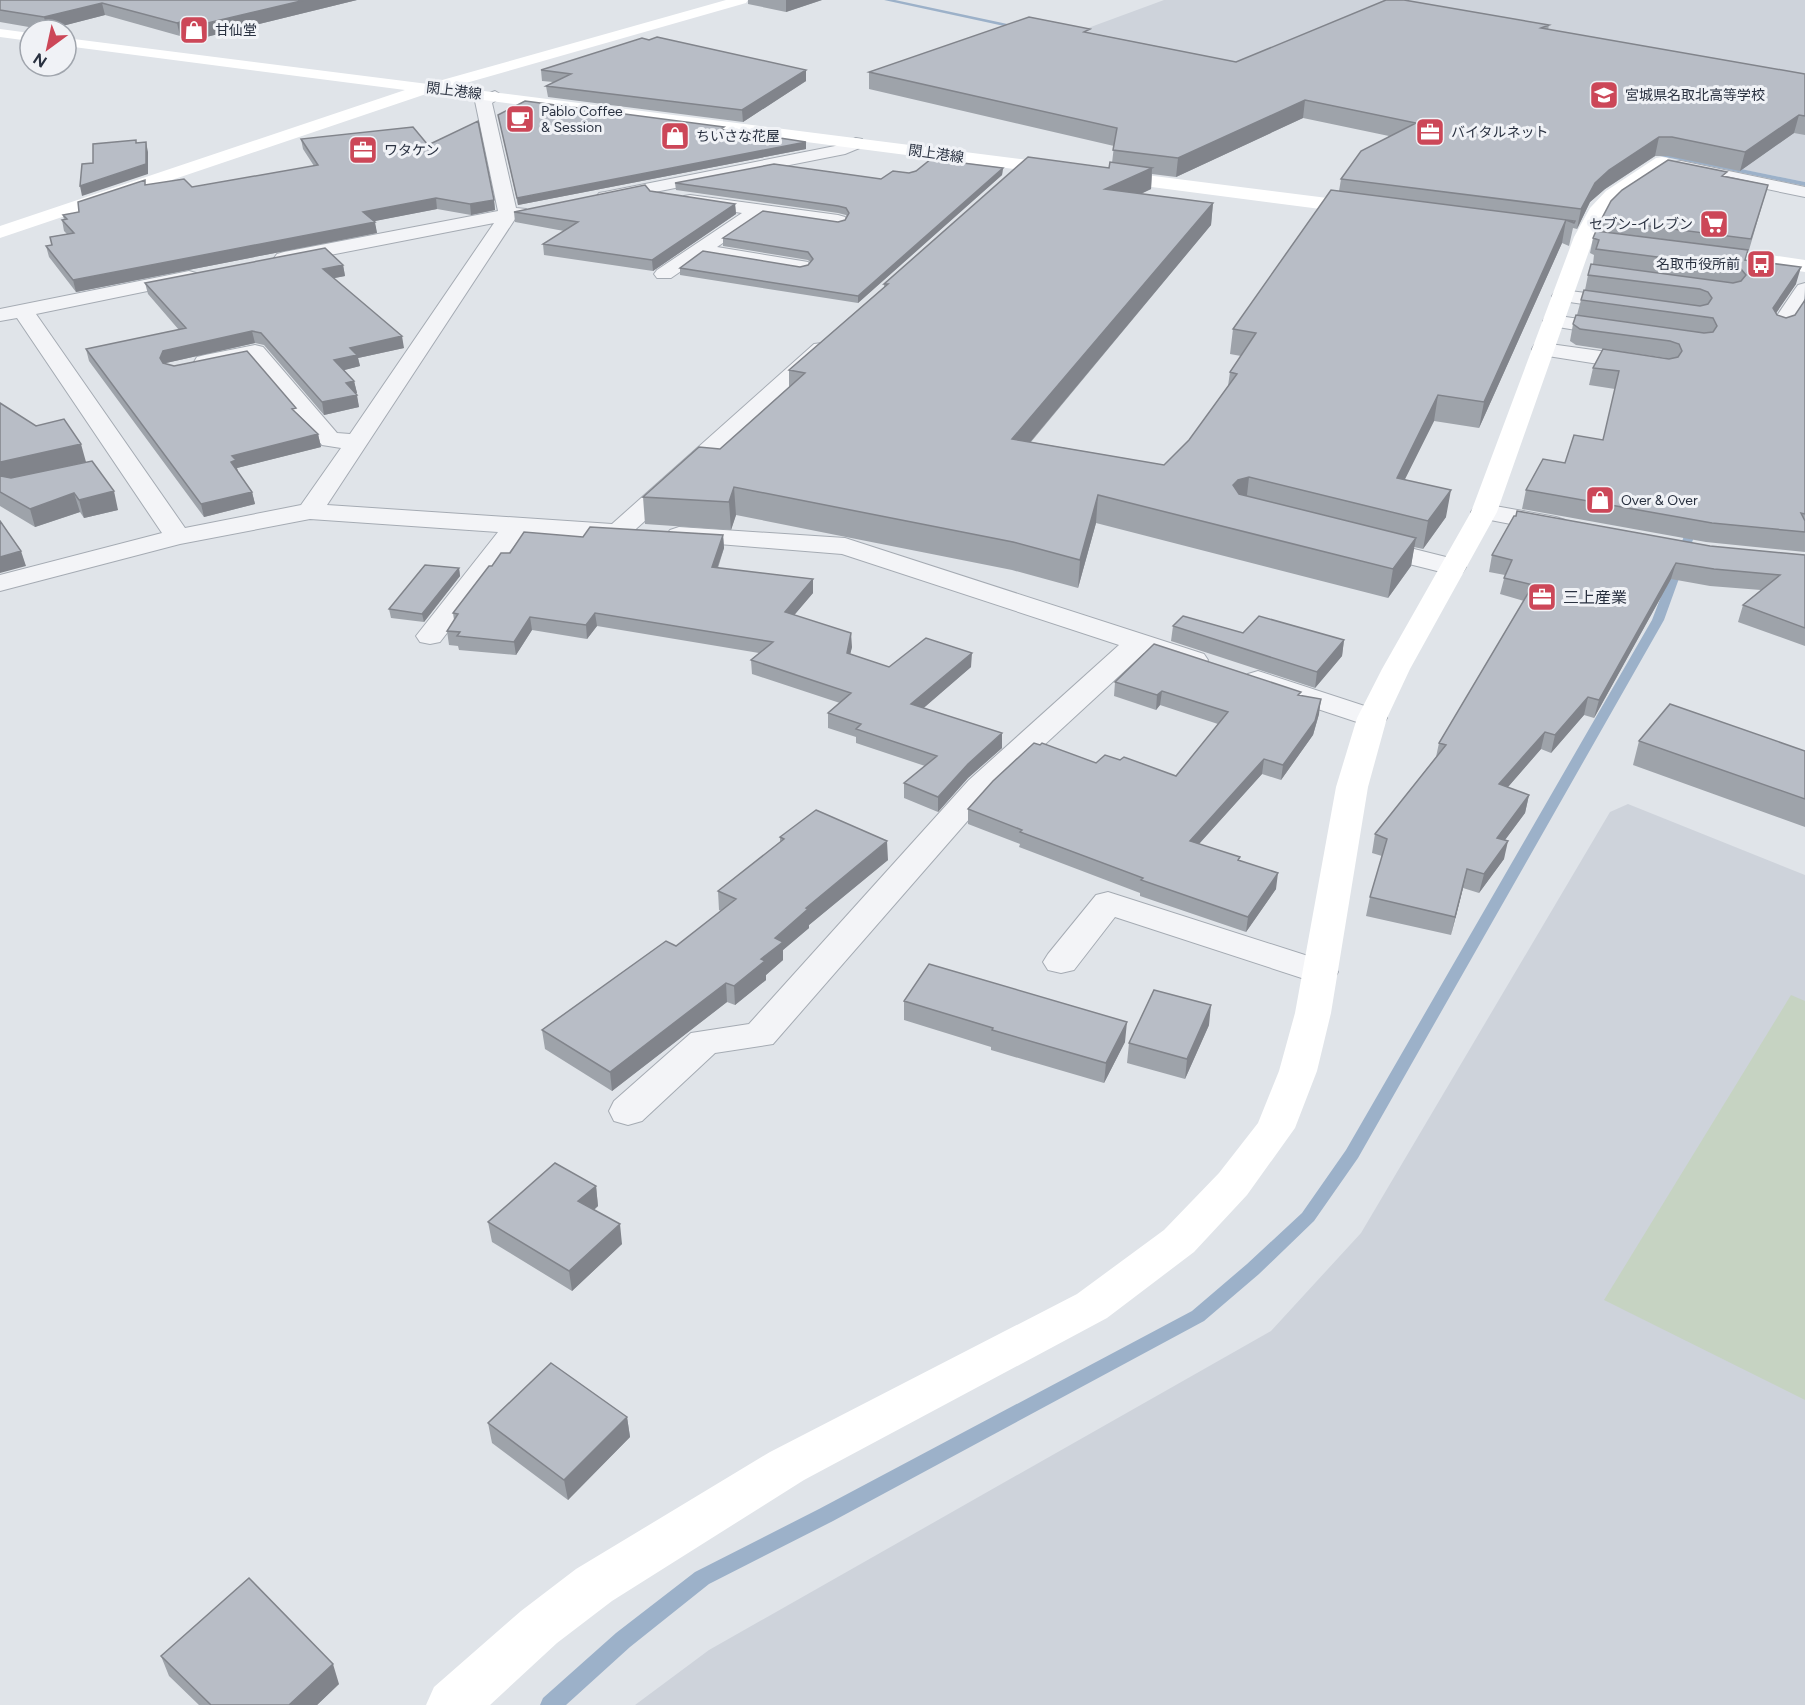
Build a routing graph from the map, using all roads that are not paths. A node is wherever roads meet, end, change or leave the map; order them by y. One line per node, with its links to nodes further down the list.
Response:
1 (741, 0): 5 (street)
2 (0, 33): 3 (street)
3 (18, 35)
4 (78, 44): 5 (street, 閖上港線)
5 (430, 88): 6 (street, 閖上港線); 18 (street)
6 (495, 96): 7 (street, 閖上港線); 16 (street)
7 (856, 143): 8 (street, 閖上港線); 10 (street)
8 (1027, 166): 9 (street); 15 (street, 閖上港線)
9 (1004, 186)
10 (632, 192): 12 (street); 14 (street)
11 (1805, 192): 26 (street)
12 (587, 200)
13 (542, 209): 16 (street)
14 (759, 210): 17 (street); 20 (street)
15 (1380, 211)
16 (508, 216): 21 (street); 36 (street)
17 (838, 221)
18 (0, 232)
19 (1684, 249): 22 (street)
20 (699, 250): 23 (street); 25 (street)
21 (270, 261)
22 (1805, 265)
23 (801, 266)
24 (207, 274): 29 (street)
25 (664, 274)
26 (1572, 277): 28 (street); 32 (street); 35 (street); 38 (street)
27 (1805, 289): 31 (street)
28 (1641, 306)
29 (23, 311): 30 (street); 42 (street)
30 (0, 315)
31 (1781, 326)
32 (1643, 334)
33 (837, 335): 41 (street)
34 (187, 366): 36 (street)
35 (1665, 367)
36 (357, 441): 37 (street)
37 (310, 511): 39 (street); 42 (street)
38 (1484, 512): 40 (street); 44 (street)
39 (517, 525): 41 (street); 46 (street)
40 (1575, 529)
41 (618, 532): 47 (street)
42 (178, 537): 45 (street)
43 (1349, 541): 44 (street)
44 (1453, 567): 48 (street)
45 (0, 583)
46 (430, 636)
47 (1139, 642): 48 (street); 51 (street)
48 (1372, 718): 50 (street)
49 (1061, 962): 50 (street)
50 (1320, 972): 52 (street)
51 (628, 1111)
52 (452, 1705)

